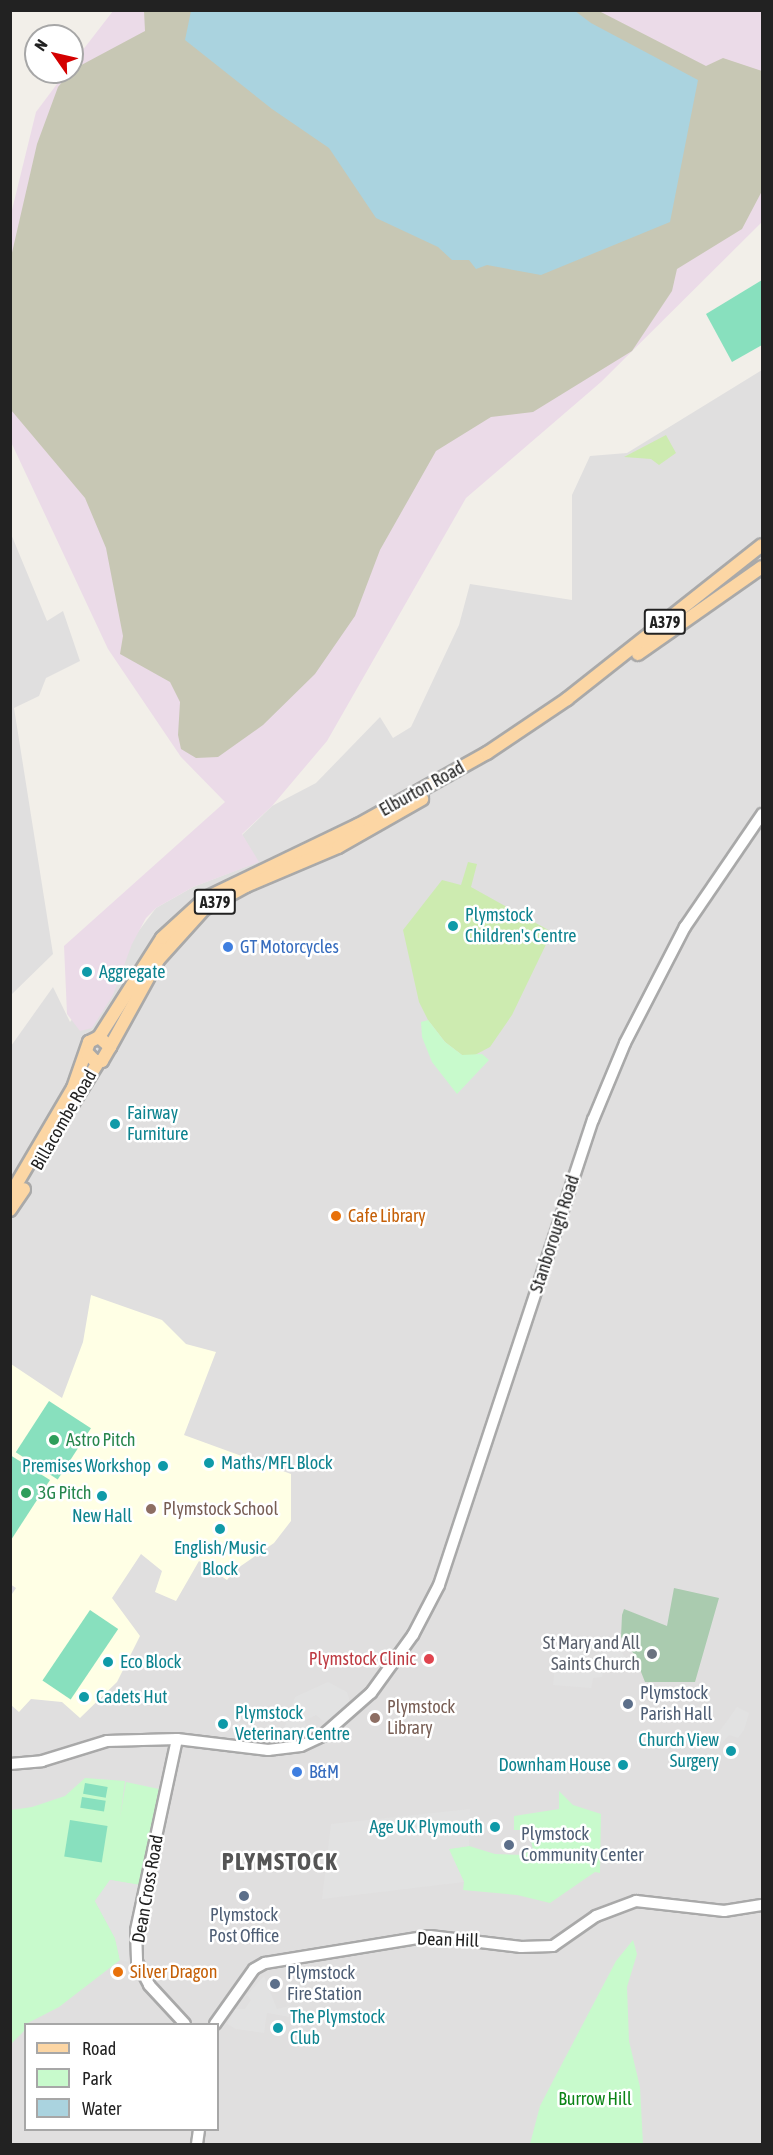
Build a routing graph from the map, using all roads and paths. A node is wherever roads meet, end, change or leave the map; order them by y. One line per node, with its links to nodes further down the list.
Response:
1 (761, 549): 3 (main road, Elburton Road / A379)
2 (761, 568): 3 (main road, A379); 6 (main road, Elburton Road / A379)
3 (726, 573): 5 (main road, Elburton Road / A379)
4 (762, 814): 11 (street, Stanborough Road)
5 (99, 1037): 6 (main road); 7 (main road, A379)
6 (110, 1047): 8 (main road, A379)
7 (87, 1053): 8 (main road); 9 (main road, Billacombe Road / A379)
8 (99, 1061): 10 (main road, Billacombe Road / A379)
9 (10, 1195)
10 (10, 1210)
11 (177, 1739): 12 (street, Stanborough Road); 14 (street, Dean Cross Road)
12 (10, 1764)
13 (762, 1905): 15 (street, Dean Hill)
14 (183, 2023)
15 (216, 2023)

